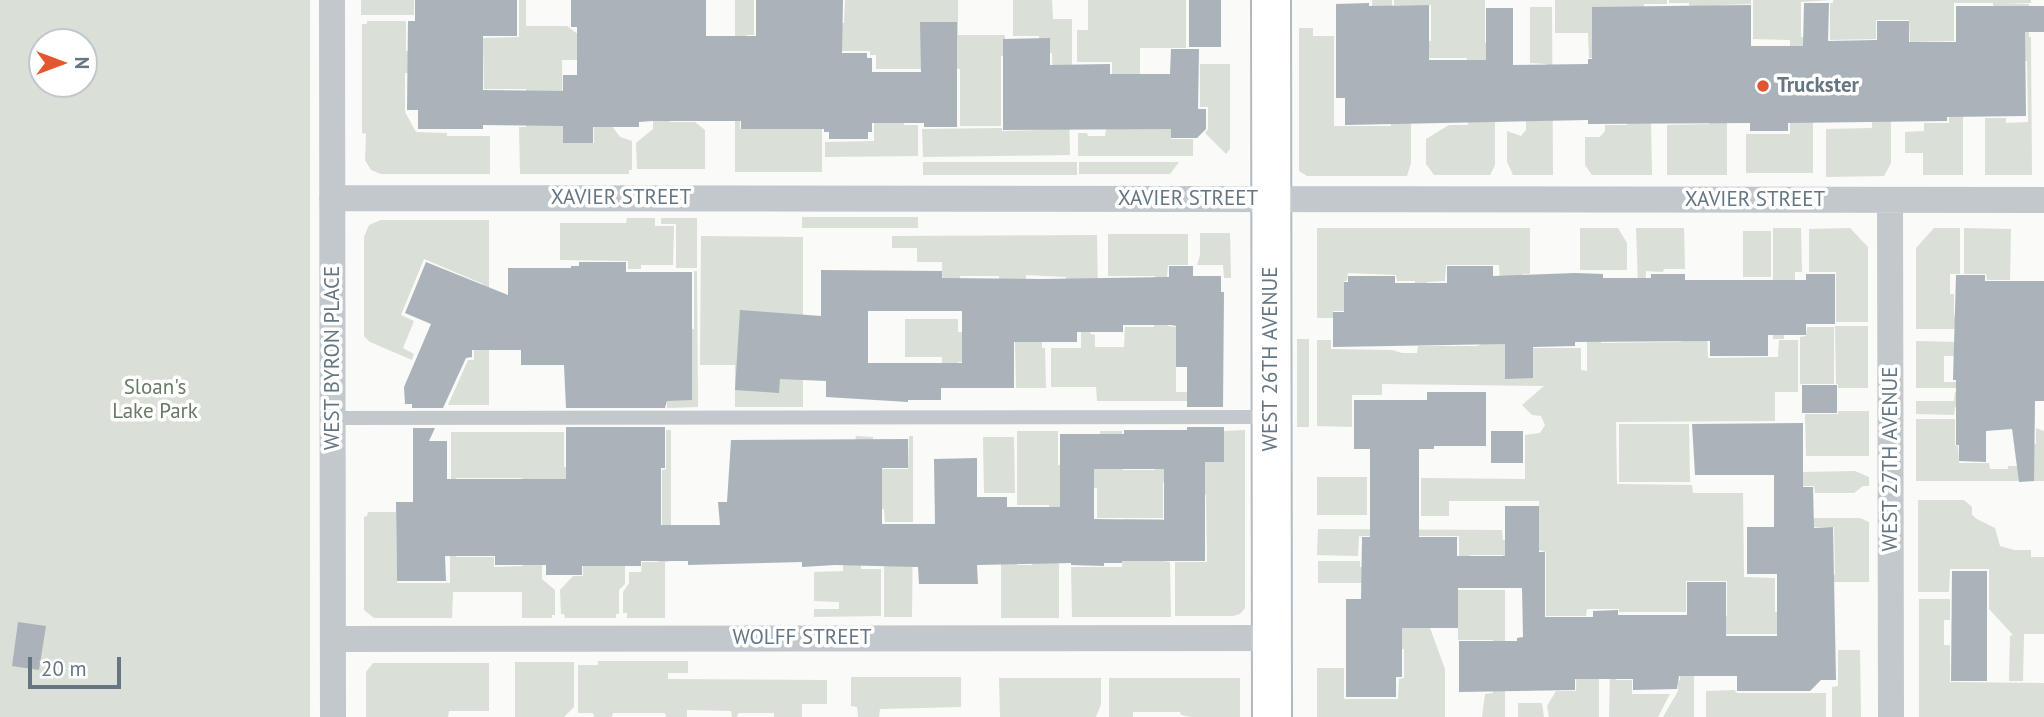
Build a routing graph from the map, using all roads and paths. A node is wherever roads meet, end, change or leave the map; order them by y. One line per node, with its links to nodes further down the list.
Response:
1 (332, 0): 3 (street, WEST BYRON PLACE)
2 (1271, 0): 4 (street, WEST 26TH AVENUE)
3 (332, 198): 4 (street, XAVIER STREET); 8 (street, WEST BYRON PLACE)
4 (1271, 199): 5 (street, XAVIER STREET); 7 (street, WEST 26TH AVENUE)
5 (1890, 200): 6 (street, XAVIER STREET); 13 (street, WEST 27TH AVENUE)
6 (2044, 201)
7 (1271, 417): 8 (lane); 9 (street, WEST 26TH AVENUE)
8 (333, 418): 10 (street, WEST BYRON PLACE)
9 (1272, 638): 10 (street, WOLFF STREET); 12 (street, WEST 26TH AVENUE)
10 (333, 639): 11 (street, WEST BYRON PLACE)
11 (333, 717)
12 (1272, 717)
13 (1891, 717)

